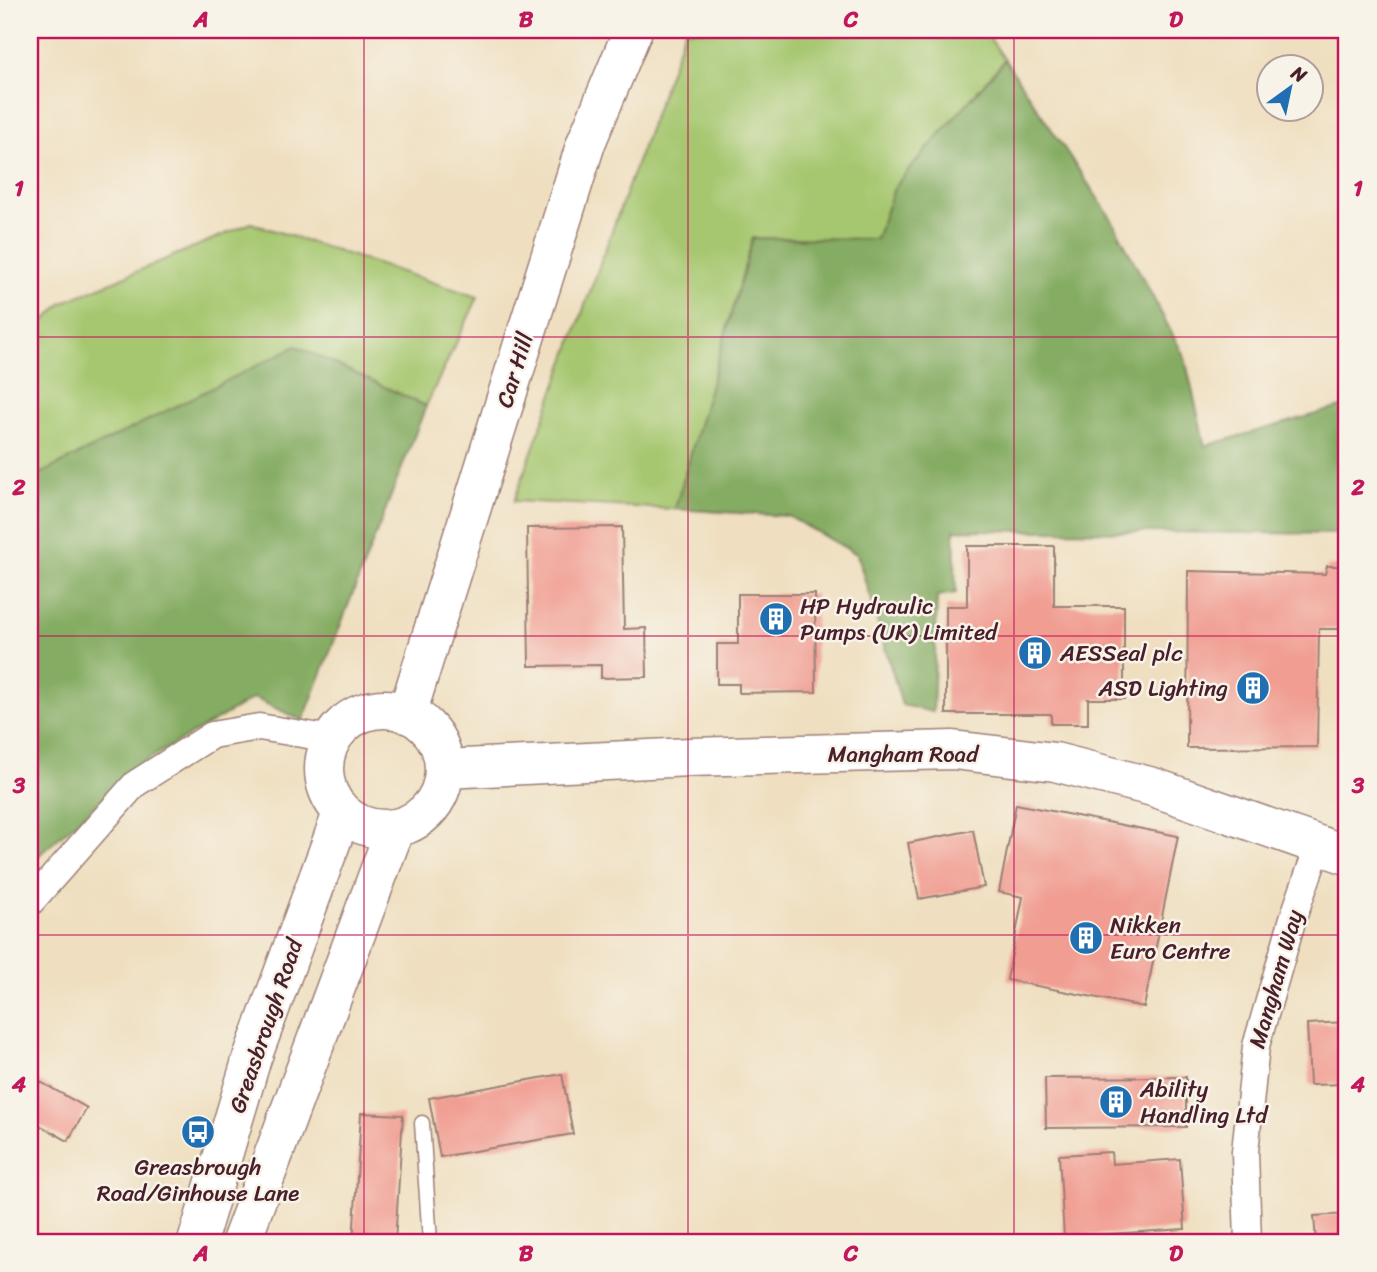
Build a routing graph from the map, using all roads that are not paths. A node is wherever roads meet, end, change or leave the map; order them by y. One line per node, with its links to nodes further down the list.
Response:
1 (633, 30): 2 (main road, Car Hill)
2 (407, 714): 3 (main road); 4 (main road)
3 (332, 739): 5 (main road); 8 (street)
4 (444, 769): 6 (main road); 7 (main road, Mangham Road)
5 (342, 813): 6 (main road); 10 (main road, Greasbrough Road)
6 (395, 828): 11 (main road)
7 (1333, 850): 13 (street, Mangham Way)
8 (30, 903)
9 (422, 1123): 12 (lane)
10 (197, 1242)
11 (241, 1242)
12 (430, 1242)
13 (1248, 1242)

